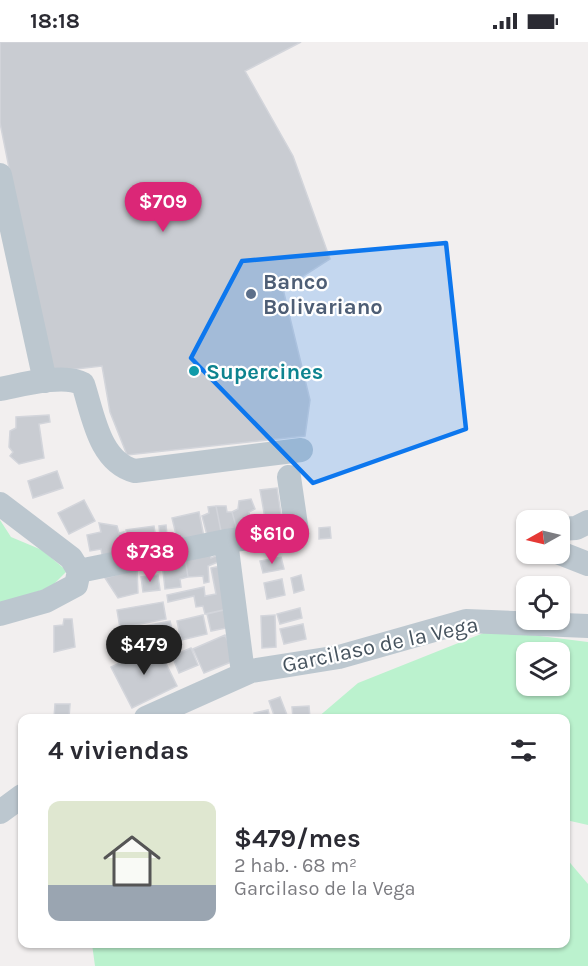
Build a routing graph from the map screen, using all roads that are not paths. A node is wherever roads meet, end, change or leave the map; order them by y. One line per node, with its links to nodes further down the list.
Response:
1 (0, 175): 2 (street)
2 (4, 214): 3 (street)
3 (45, 381): 4 (street); 5 (street)
4 (0, 389)
5 (301, 450)
6 (289, 477): 10 (street)
7 (0, 504): 13 (street)
8 (588, 522): 9 (street)
9 (570, 528)
10 (225, 541): 13 (street); 16 (street)
11 (570, 557): 12 (street)
12 (588, 564)
13 (79, 570): 14 (street)
14 (0, 614)
15 (588, 626): 16 (street, Garcilaso de la Vega)
16 (243, 673): 17 (street, Garcilaso de la Vega)
17 (155, 714)
18 (18, 799): 19 (street)
19 (0, 812)

